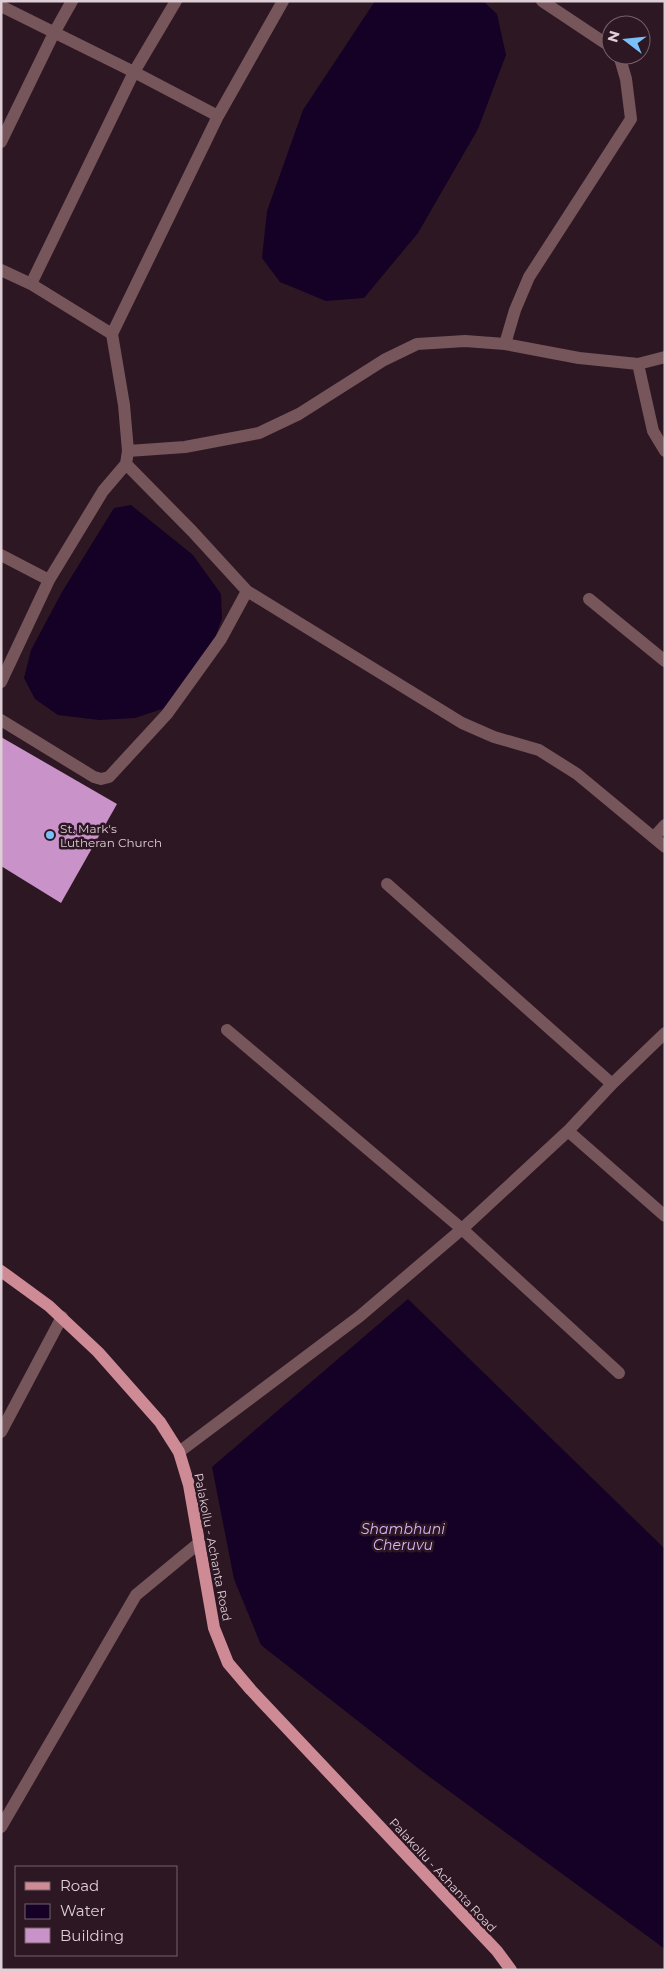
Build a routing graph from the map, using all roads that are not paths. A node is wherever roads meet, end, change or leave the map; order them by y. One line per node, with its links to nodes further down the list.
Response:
1 (72, 1): 6 (street)
2 (176, 1): 9 (street)
3 (283, 1): 10 (street)
4 (542, 1): 7 (street)
5 (1, 6): 6 (street)
6 (54, 33): 9 (street); 11 (street)
7 (601, 40)
8 (622, 65): 15 (street)
9 (134, 72): 10 (street); 13 (street)
10 (218, 116): 14 (street)
11 (1, 142)
12 (1, 270): 13 (street)
13 (32, 284): 14 (street)
14 (112, 334): 18 (street)
15 (505, 344): 17 (street); 18 (street)
16 (665, 357): 17 (street)
17 (638, 364): 19 (street)
18 (128, 451): 20 (street)
19 (665, 451)
20 (126, 464): 22 (street); 23 (street)
21 (1, 555): 22 (street)
22 (49, 580): 26 (street)
23 (247, 591): 27 (street); 29 (street)
24 (589, 599): 25 (street)
25 (665, 661)
26 (1, 682)
27 (1, 720)
28 (665, 825): 29 (street)
29 (654, 837): 30 (street)
30 (665, 847)
31 (387, 884): 34 (street)
32 (227, 1030): 37 (street)
33 (663, 1040): 34 (street)
34 (612, 1084): 35 (street)
35 (568, 1131): 36 (street); 37 (street)
36 (665, 1216)
37 (462, 1229): 40 (street); 42 (street)
38 (1, 1271): 39 (main road, Palakollu - Achanta Road)
39 (62, 1317): 41 (street); 42 (main road, Palakollu - Achanta Road)
40 (619, 1373)
41 (1, 1432)
42 (179, 1452): 43 (main road, Palakollu - Achanta Road)
43 (199, 1543): 44 (street); 45 (main road, Palakollu - Achanta Road)
44 (1, 1827)
45 (511, 1970)

